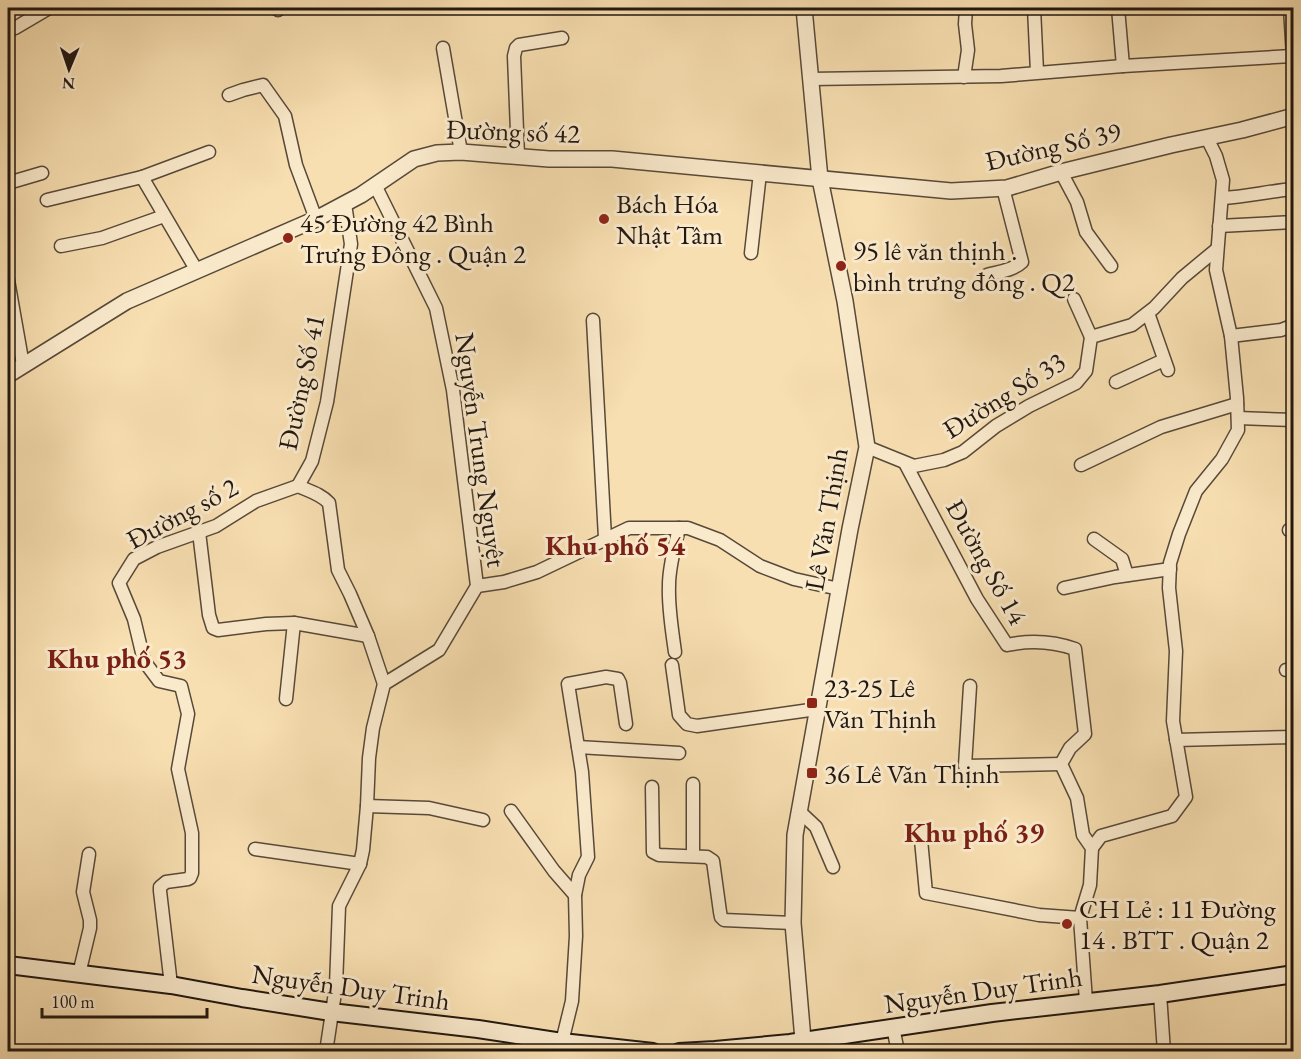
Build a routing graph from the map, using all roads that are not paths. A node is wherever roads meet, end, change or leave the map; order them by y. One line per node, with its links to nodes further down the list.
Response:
1 (49, 8): 7 (street)
2 (804, 8): 15 (street, Lê Văn Thịnh)
3 (966, 8): 14 (street)
4 (1034, 8): 12 (street)
5 (1118, 8): 11 (street)
6 (1290, 8): 10 (street)
7 (8, 29)
8 (562, 38): 21 (street)
9 (443, 48): 20 (street)
10 (1292, 56): 11 (street); 13 (street)
11 (1123, 66): 12 (street)
12 (1037, 72): 14 (street)
13 (1293, 73)
14 (964, 77): 15 (street)
15 (811, 79): 26 (street, Lê Văn Thịnh)
16 (229, 95): 35 (street)
17 (1293, 116): 18 (street, Đường Số 39)
18 (1208, 138): 22 (street, Đường Số 39); 31 (street)
19 (209, 152): 25 (street)
20 (461, 152): 21 (street, Đường số 42); 28 (street, Đường số 42)
21 (518, 156): 24 (street, Đường số 42)
22 (1061, 172): 29 (street, Đường Số 39); 41 (street)
23 (42, 173): 27 (street)
24 (760, 173): 26 (street, Đường số 42); 40 (street)
25 (142, 177): 32 (street); 34 (street)
26 (820, 179): 29 (street, Đường Số 39); 57 (street, Lê Văn Thịnh)
27 (8, 183)
28 (375, 185): 33 (street, Đường số 42); 67 (street, Nguyễn Trung Nguyệt)
29 (1003, 188): 43 (street)
30 (1293, 189): 31 (street)
31 (1222, 198): 37 (street)
32 (47, 200)
33 (345, 204): 35 (street, Đường số 42); 60 (street, Đường Số 41)
34 (164, 216): 38 (street); 42 (street)
35 (316, 219): 42 (street, Đường số 42)
36 (1293, 222): 37 (street)
37 (1219, 226): 39 (street)
38 (61, 246)
39 (1217, 249): 46 (street, Đường Số 33); 49 (street)
40 (751, 253)
41 (1111, 266)
42 (197, 271): 51 (street, Đường số 42)
43 (987, 275)
44 (8, 280): 51 (street)
45 (1074, 299): 50 (street)
46 (1148, 312): 50 (street, Đường Số 33); 53 (street)
47 (593, 320): 63 (street)
48 (1293, 325): 49 (street)
49 (1231, 336): 54 (street)
50 (1091, 337): 58 (street, Đường Số 33)
51 (23, 364): 52 (street, Đường số 42)
52 (8, 375)
53 (1116, 382)
54 (1237, 404): 55 (street); 59 (street)
55 (1238, 418): 56 (street); 65 (street)
56 (1293, 420)
57 (867, 447): 58 (street, Đường Số 33); 69 (street, Lê Văn Thịnh)
58 (905, 463): 83 (street, Đường Số 14)
59 (1081, 465)
60 (298, 486): 62 (street, Đường số 2); 71 (street, Đường Số 41)
61 (680, 528): 63 (street); 69 (street); 72 (street)
62 (199, 532): 70 (street); 103 (street, Đường số 2)
63 (605, 538): 67 (street)
64 (1094, 539): 66 (street)
65 (1170, 569): 66 (street); 80 (street)
66 (1127, 575): 68 (street)
67 (477, 586): 74 (street, Nguyễn Trung Nguyệt)
68 (1064, 588)
69 (839, 589): 77 (street, Lê Văn Thịnh)
70 (294, 623): 71 (street); 76 (street)
71 (368, 636): 74 (street, Đường Số 41)
72 (675, 652)
73 (672, 665): 77 (street)
74 (384, 684): 86 (street)
75 (970, 686): 83 (street)
76 (286, 699)
77 (817, 709): 88 (street, Lê Văn Thịnh)
78 (626, 724): 81 (street)
79 (1293, 737): 80 (street)
80 (1176, 740): 91 (street)
81 (578, 747): 82 (street); 97 (street)
82 (679, 753)
83 (1061, 764): 91 (street)
84 (693, 784): 94 (street)
85 (652, 787): 94 (street)
86 (367, 806): 89 (street); 95 (street)
87 (512, 811): 97 (street)
88 (799, 812): 96 (street); 99 (street, Lê Văn Thịnh)
89 (483, 820)
90 (920, 829): 98 (street)
91 (1092, 848): 98 (street)
92 (255, 849): 95 (street)
93 (89, 854): 101 (street)
94 (693, 855): 99 (street)
95 (360, 864): 106 (street)
96 (833, 867)
97 (575, 895): 108 (street)
98 (1080, 918): 105 (street)
99 (793, 922): 110 (street, Lê Văn Thịnh)
100 (8, 965): 101 (main road, Nguyễn Duy Trinh)
101 (80, 974): 103 (main road, Nguyễn Duy Trinh)
102 (1293, 974): 104 (main road, Nguyễn Duy Trinh)
103 (171, 986): 106 (main road, Nguyễn Duy Trinh)
104 (1160, 994): 105 (main road, Nguyễn Duy Trinh); 115 (street)
105 (1086, 1002): 107 (main road, Nguyễn Duy Trinh)
106 (331, 1012): 109 (main road, Nguyễn Duy Trinh); 111 (street)
107 (894, 1027): 110 (main road, Nguyễn Duy Trinh); 114 (street)
108 (562, 1042): 109 (main road, Nguyễn Duy Trinh); 112 (main road, Nguyễn Duy Trinh)
109 (533, 1044)
110 (795, 1045): 113 (main road, Nguyễn Duy Trinh)
111 (326, 1052)
112 (653, 1052)
113 (679, 1052)
114 (898, 1052)
115 (1164, 1052)

